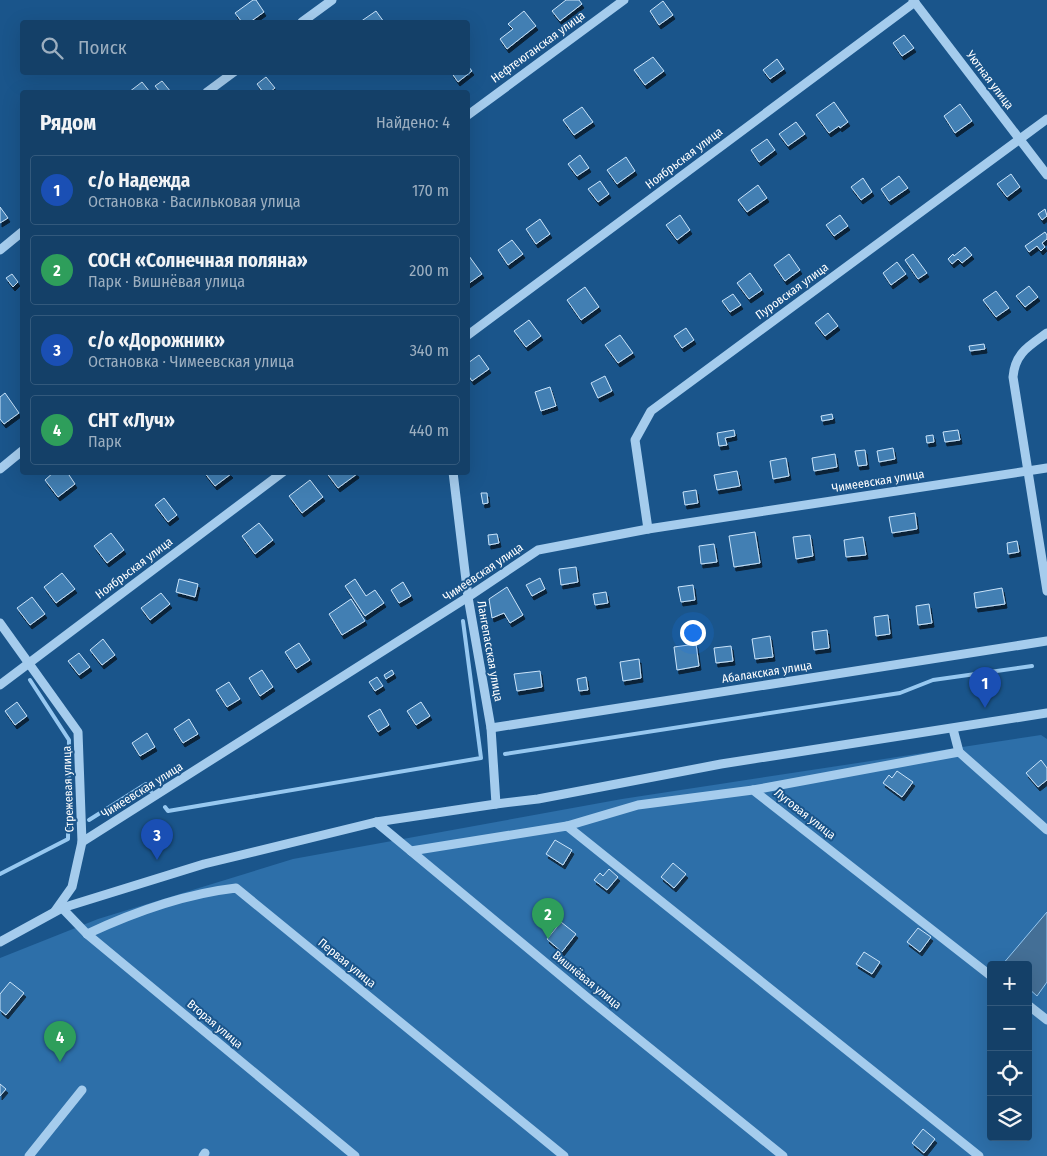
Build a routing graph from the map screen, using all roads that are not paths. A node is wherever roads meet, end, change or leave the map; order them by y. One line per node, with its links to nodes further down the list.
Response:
1 (332, 0): 4 (street)
2 (624, 0): 7 (street, Нефтеюганская улица)
3 (914, 1): 9 (street, Уютная улица); 14 (street, Ноябрьская улица)
4 (305, 20)
5 (230, 75): 6 (street)
6 (210, 90)
7 (470, 114)
8 (1047, 118): 9 (street, Пуровская улица)
9 (1019, 139): 10 (street, Уютная улица); 21 (street, Пуровская улица)
10 (1047, 175)
11 (20, 234): 12 (street)
12 (0, 250)
13 (1047, 333): 18 (street)
14 (470, 334)
15 (20, 454): 17 (street)
16 (1047, 468): 18 (street, Чимеевская улица)
17 (0, 469)
18 (1026, 471): 21 (street, Чимеевская улица); 22 (street)
19 (279, 475): 26 (street, Ноябрьская улица)
20 (453, 475): 23 (street, Лангепасская улица)
21 (648, 529): 23 (street, Чимеевская улица)
22 (1047, 592)
23 (468, 597): 29 (street, Лангепасская улица); 37 (street, Чимеевская улица)
24 (0, 623): 26 (street, Стрежевая улица)
25 (1047, 641): 29 (street, Абалакская улица)
26 (29, 662): 27 (street, Ноябрьская улица); 37 (street, Стрежевая улица)
27 (0, 684)
28 (1047, 713): 30 (street)
29 (491, 728): 33 (street, Лангепасская улица)
30 (953, 729): 31 (street); 33 (street)
31 (958, 752): 32 (street); 36 (street)
32 (753, 790): 35 (street); 42 (street, Луговая улица)
33 (496, 804): 34 (street)
34 (376, 822): 38 (street, Вишнёвая улица); 39 (street)
35 (567, 826): 38 (street); 50 (street)
36 (1047, 830)
37 (82, 842): 39 (street, Стрежевая улица)
38 (411, 851): 49 (street, Вишнёвая улица)
39 (58, 910): 40 (street, Вторая улица); 41 (street)
40 (87, 934): 47 (street, Вторая улица); 48 (street, Первая улица)
41 (0, 942)
42 (987, 973)
43 (1029, 1006): 44 (street)
44 (1047, 1020)
45 (82, 1090): 46 (street)
46 (29, 1156)
47 (355, 1156)
48 (564, 1156)
49 (783, 1156)
50 (979, 1156)

